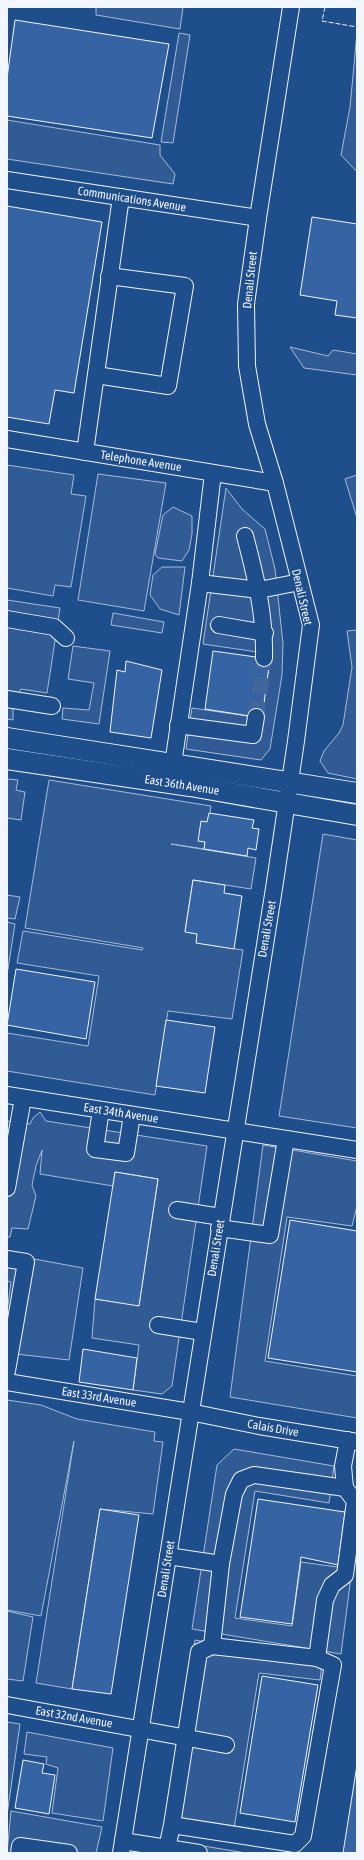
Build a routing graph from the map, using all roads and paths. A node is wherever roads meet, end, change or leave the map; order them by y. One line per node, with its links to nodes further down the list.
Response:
1 (291, 7): 4 (street, Denali Street)
2 (7, 180): 3 (street, Communications Avenue)
3 (120, 197): 4 (street, Communications Avenue); 5 (street)
4 (258, 218): 10 (street, Denali Street)
5 (110, 276): 6 (street); 6 (street)
6 (96, 375): 8 (street)
7 (7, 439): 8 (street, Telephone Avenue)
8 (85, 452): 9 (street, Telephone Avenue)
9 (213, 473): 10 (street, Telephone Avenue); 13 (street)
10 (275, 483): 12 (street, Denali Street)
11 (245, 536): 14 (street)
12 (300, 582): 14 (street); 27 (street, Denali Street)
13 (200, 583): 14 (street); 23 (street)
14 (259, 590): 17 (street)
15 (7, 619): 18 (street)
16 (219, 625): 17 (street)
17 (264, 633): 19 (street)
18 (66, 638)
19 (264, 658)
20 (7, 699): 21 (street)
21 (52, 706)
22 (256, 717): 23 (street)
23 (178, 725): 26 (street)
24 (7, 738): 26 (main road, East 36th Avenue)
25 (7, 759): 29 (main road, East 36th Avenue)
26 (173, 764): 27 (main road, East 36th Avenue)
27 (290, 782): 28 (main road, East 36th Avenue); 29 (street, Denali Street)
28 (357, 793)
29 (287, 803): 30 (main road, East 36th Avenue); 35 (street, Denali Street)
30 (357, 814)
31 (7, 1095): 32 (street, East 34th Avenue)
32 (23, 1098): 33 (street, East 34th Avenue); 38 (street)
33 (101, 1110): 34 (street, East 34th Avenue); 34 (street)
34 (132, 1115): 35 (street, East 34th Avenue)
35 (234, 1132): 36 (street, East 34th Avenue); 40 (street, Denali Street)
36 (286, 1139): 37 (street, East 34th Avenue); 40 (street)
37 (357, 1150)
38 (7, 1188)
39 (177, 1210): 40 (street)
40 (220, 1223): 43 (street, Denali Street)
41 (7, 1259): 44 (street)
42 (158, 1325): 43 (street)
43 (203, 1332): 46 (street, Denali Street)
44 (7, 1371)
45 (7, 1382): 46 (street, East 33rd Avenue)
46 (190, 1412): 47 (street, Calais Drive); 49 (street, Denali Street)
47 (353, 1441): 48 (street)
48 (345, 1488): 50 (street); 52 (street)
49 (168, 1556): 50 (street); 54 (street, Denali Street)
50 (221, 1564): 51 (street)
51 (212, 1646): 52 (street); 55 (street)
52 (318, 1658): 59 (street)
53 (7, 1706): 54 (street, East 32nd Avenue)
54 (141, 1728): 55 (street, East 32nd Avenue); 58 (street, Denali Street)
55 (186, 1736): 56 (street, East 32nd Avenue); 57 (street)
56 (226, 1745)
57 (172, 1825): 59 (street); 60 (street)
58 (122, 1847): 60 (street)
59 (285, 1848)
60 (168, 1851): 63 (street)
61 (19, 1853): 62 (street)
62 (69, 1853)
63 (199, 1853)

